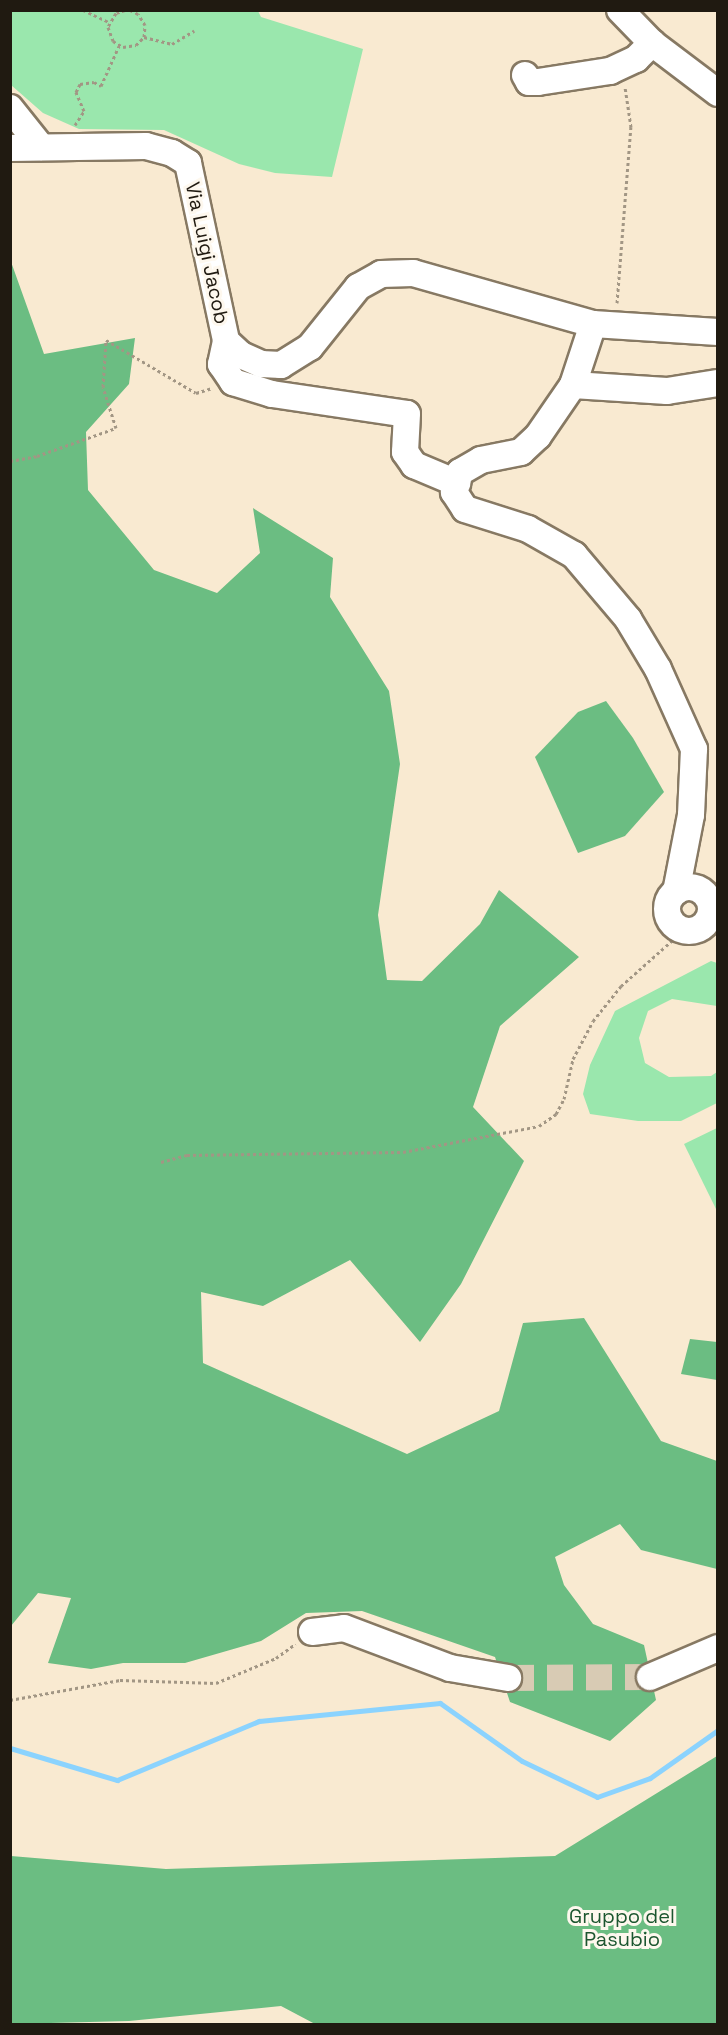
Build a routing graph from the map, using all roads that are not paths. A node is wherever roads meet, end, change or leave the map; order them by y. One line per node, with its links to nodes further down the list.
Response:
1 (620, 10): 2 (street)
2 (652, 43): 3 (street); 4 (street)
3 (525, 75)
4 (717, 93)
5 (10, 108): 6 (street)
6 (52, 147): 7 (street, Via Luigi Jacob); 10 (street, Via Luigi Jacob)
7 (10, 148)
8 (603, 325): 9 (street, Via Luigi Jacob); 10 (street, Via Luigi Jacob); 12 (street)
9 (717, 332)
10 (226, 341): 13 (street)
11 (717, 383): 12 (street)
12 (573, 385): 13 (street)
13 (457, 483): 14 (street)
14 (676, 892): 15 (street); 15 (street)
15 (700, 926)
16 (312, 1632): 19 (street)
17 (717, 1648): 18 (street)
18 (650, 1677)
19 (508, 1678)

